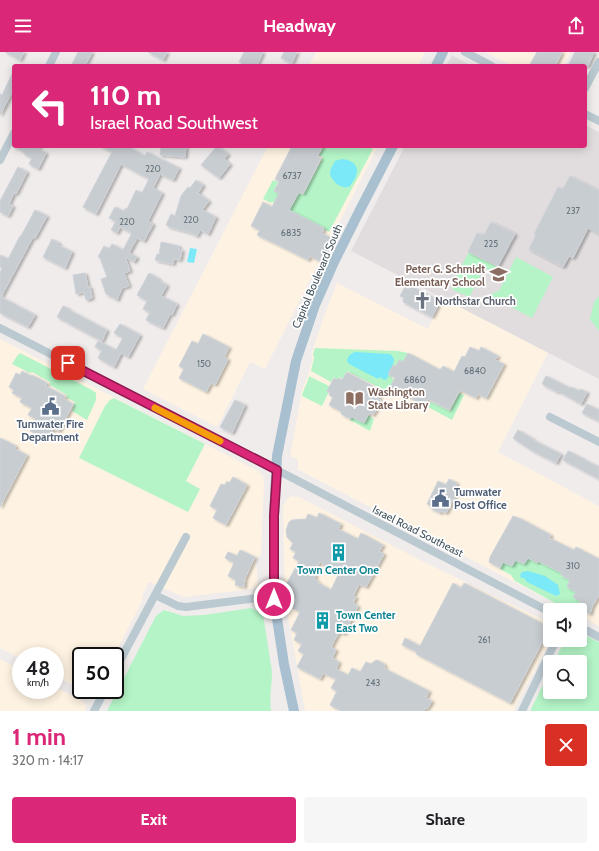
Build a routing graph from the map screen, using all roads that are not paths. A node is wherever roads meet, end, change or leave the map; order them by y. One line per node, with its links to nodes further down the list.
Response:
1 (56, 52): 5 (street)
2 (443, 52): 6 (main road)
3 (465, 52): 7 (street)
4 (599, 62): 8 (street)
5 (50, 64)
6 (437, 64)
7 (488, 64)
8 (587, 84)
9 (587, 115): 10 (street)
10 (599, 122)
11 (12, 137): 13 (street)
12 (393, 148): 17 (main road, Capitol Boulevard South)
13 (0, 160)
14 (0, 328): 17 (street, Israel Road Southeast)
15 (550, 417): 16 (street)
16 (599, 442)
17 (277, 470): 20 (main road, Capitol Boulevard South); 21 (street, Israel Road Southeast)
18 (186, 537): 19 (street)
19 (155, 595): 20 (street); 25 (street)
20 (274, 596): 28 (main road, Capitol Boulevard South)
21 (543, 608)
22 (587, 631): 23 (street)
23 (599, 637)
24 (553, 647): 29 (street)
25 (124, 653)
26 (100, 699): 27 (street)
27 (94, 711)
28 (294, 711)
29 (522, 711)

